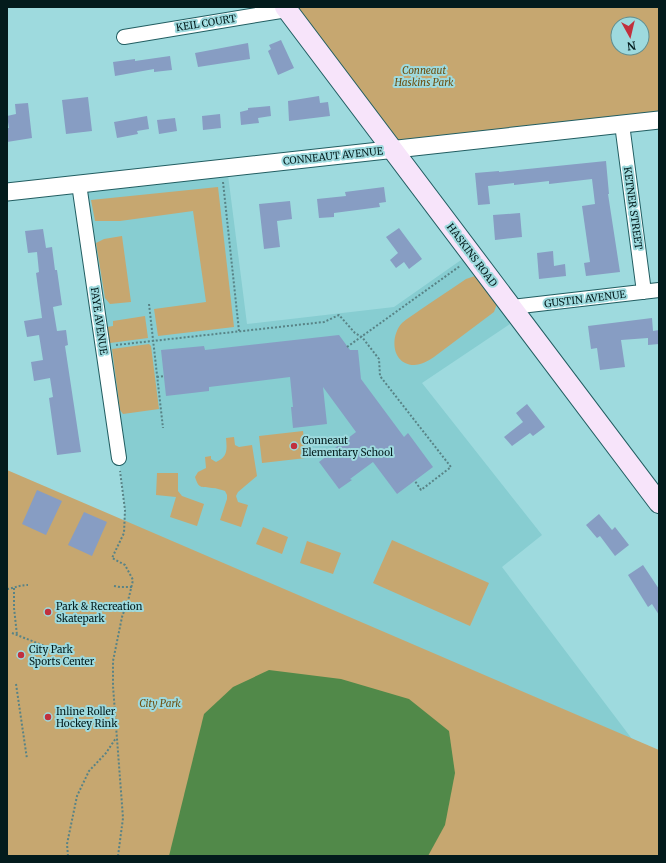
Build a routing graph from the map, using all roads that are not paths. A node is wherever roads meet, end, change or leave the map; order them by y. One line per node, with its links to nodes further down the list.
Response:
1 (286, 8): 2 (street, KEIL COURT); 5 (main road, HASKINS ROAD)
2 (124, 37)
3 (659, 120): 4 (street, CONNEAUT AVENUE)
4 (622, 124): 5 (street, CONNEAUT AVENUE); 9 (street, KETNER STREET)
5 (392, 149): 6 (street, CONNEAUT AVENUE); 10 (main road, HASKINS ROAD)
6 (79, 184): 7 (street, CONNEAUT AVENUE); 11 (street, FAYE AVENUE)
7 (7, 192)
8 (659, 290): 9 (street, GUSTIN AVENUE)
9 (644, 292): 10 (street, GUSTIN AVENUE)
10 (512, 307): 12 (main road, HASKINS ROAD)
11 (119, 458)
12 (659, 503)

